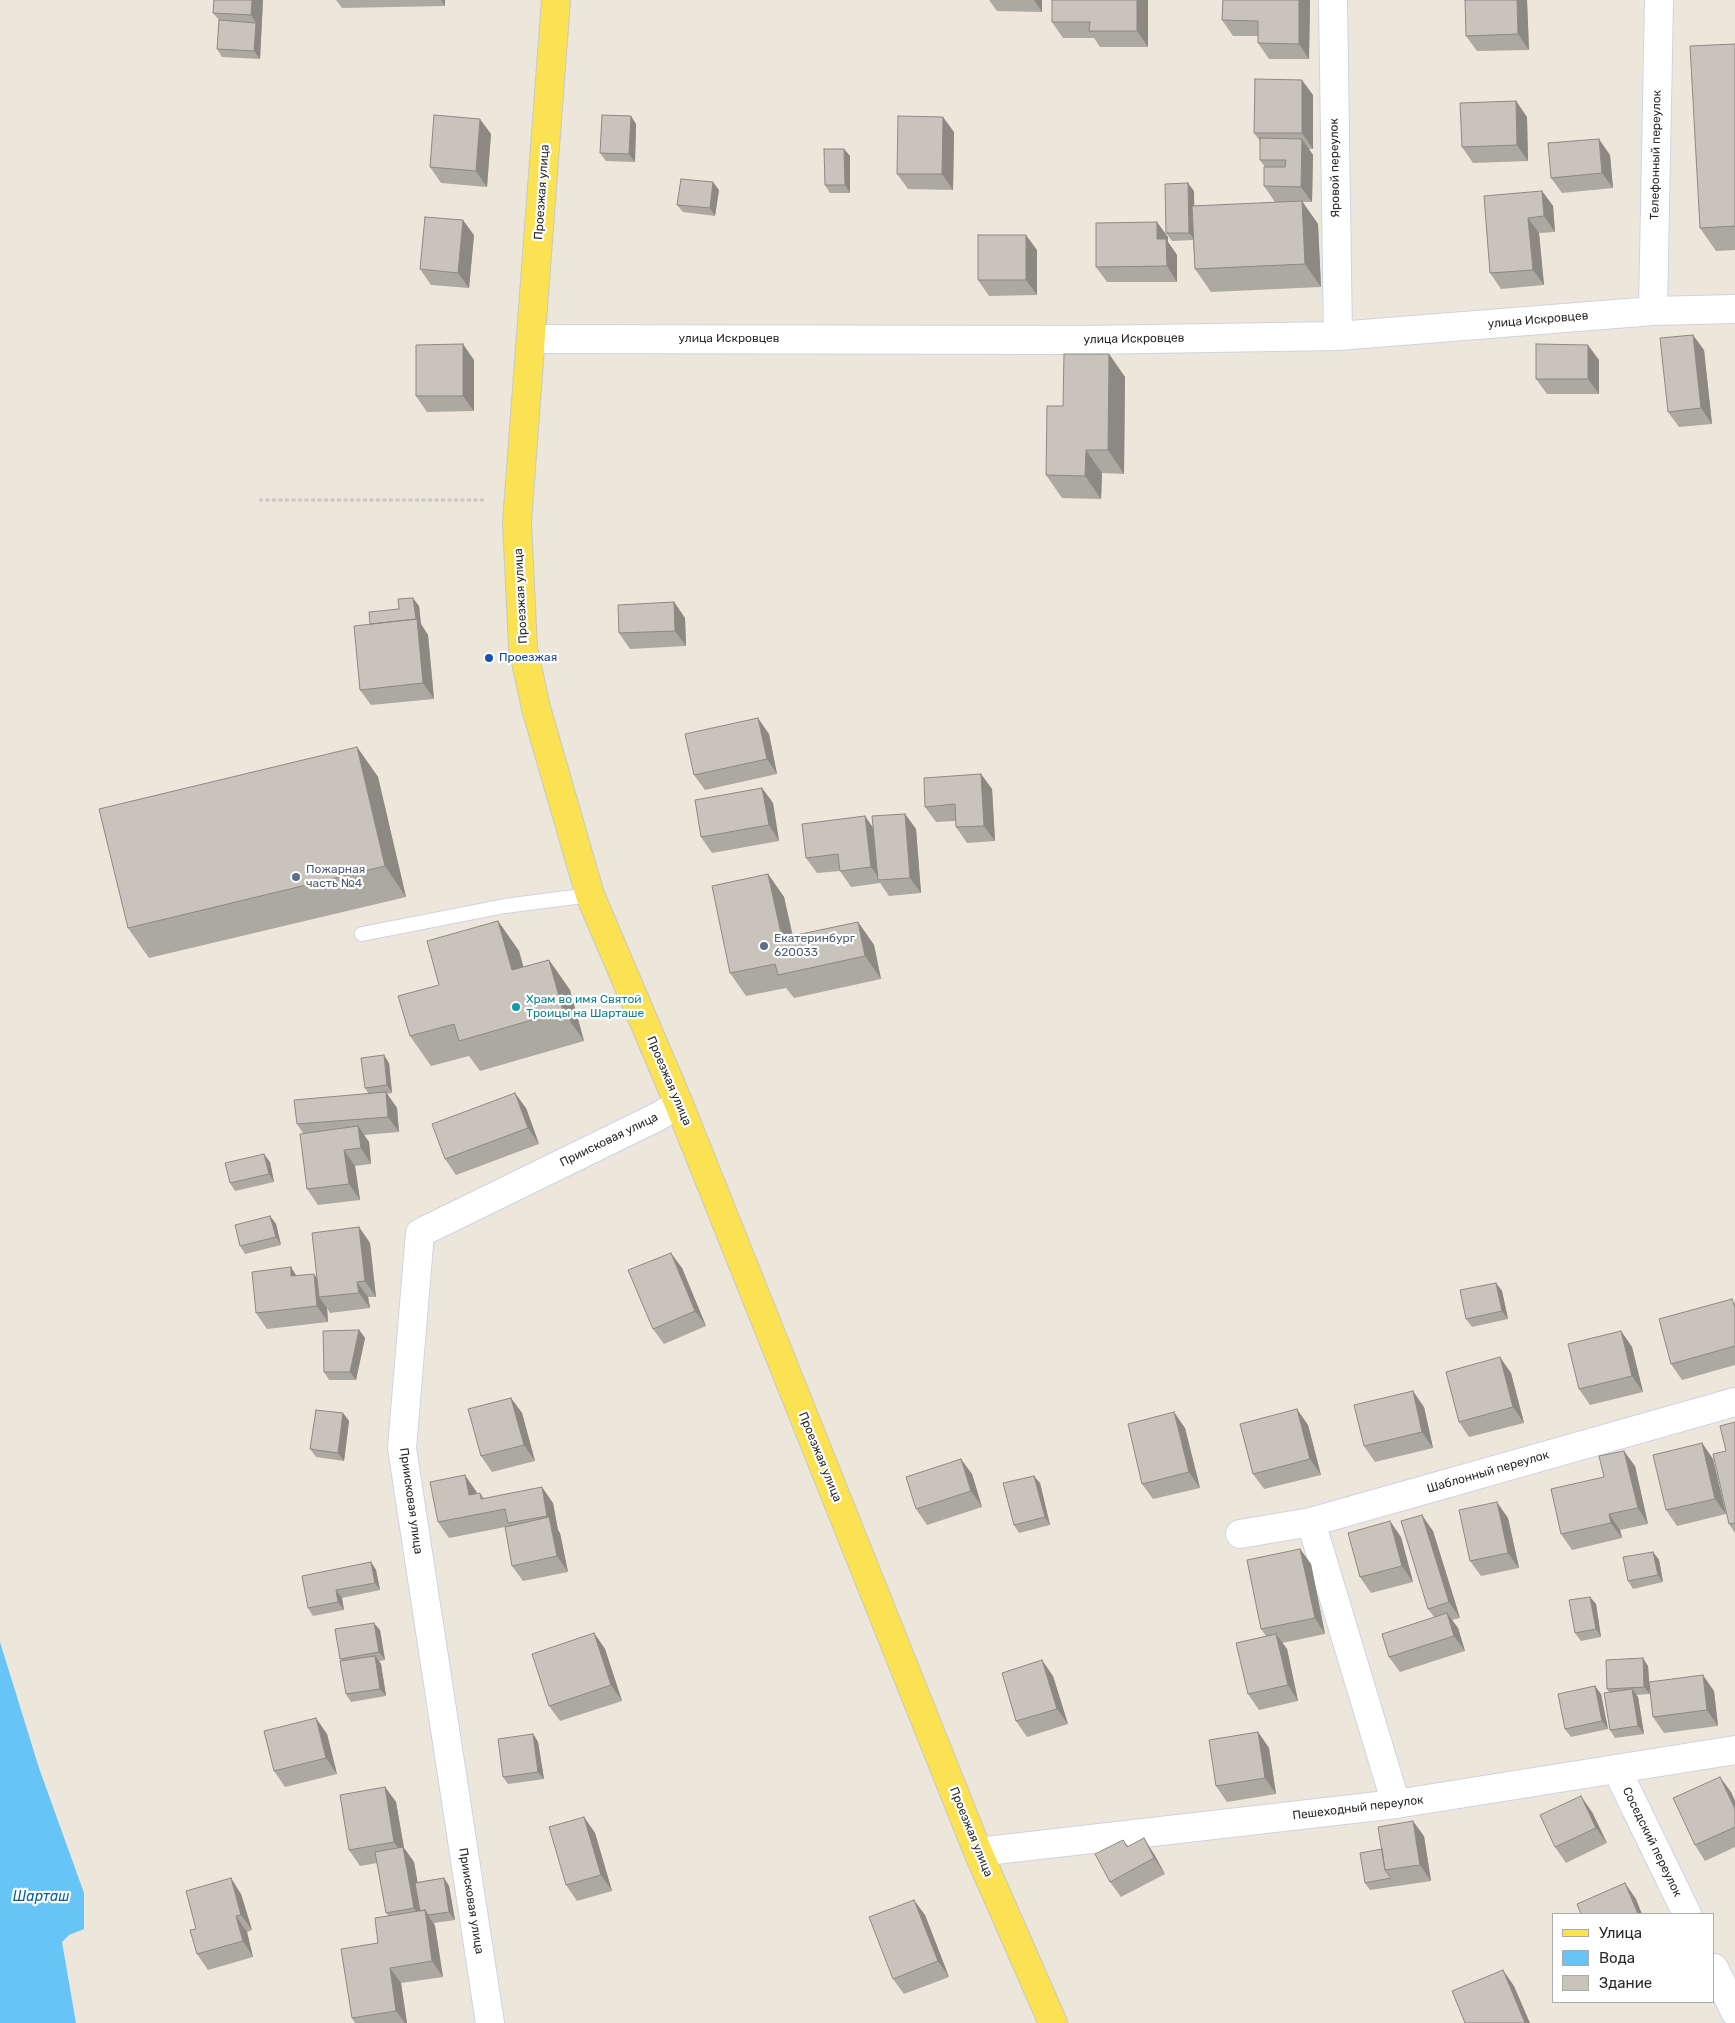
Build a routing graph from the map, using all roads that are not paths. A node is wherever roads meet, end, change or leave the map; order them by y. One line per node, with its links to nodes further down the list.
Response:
1 (556, 0): 7 (main road, Проезжая улица)
2 (1333, 0): 6 (street, Яровой переулок)
3 (1659, 0): 5 (street, Телефонный переулок)
4 (1735, 309): 5 (street, улица Искровцев)
5 (1653, 311): 6 (street, улица Искровцев)
6 (1338, 336): 7 (street, улица Искровцев)
7 (531, 338): 8 (main road, Проезжая улица)
8 (590, 894): 9 (lane); 10 (main road, Проезжая улица)
9 (362, 934)
10 (679, 1104): 17 (main road, Проезжая улица); 21 (street, Приисковая улица)
11 (1735, 1402): 12 (street, Шаблонный переулок)
12 (1311, 1522): 13 (street, Шаблонный переулок); 16 (street)
13 (1240, 1534)
14 (1735, 1750): 15 (street, Пешеходный переулок)
15 (1616, 1770): 16 (street, Пешеходный переулок); 18 (street, Соседский переулок)
16 (1396, 1804): 17 (street, Пешеходный переулок)
17 (978, 1852): 22 (main road, Проезжая улица)
18 (1687, 1913)
19 (1715, 1970): 20 (street)
20 (1735, 2012)
21 (490, 2023)
22 (1053, 2023)

